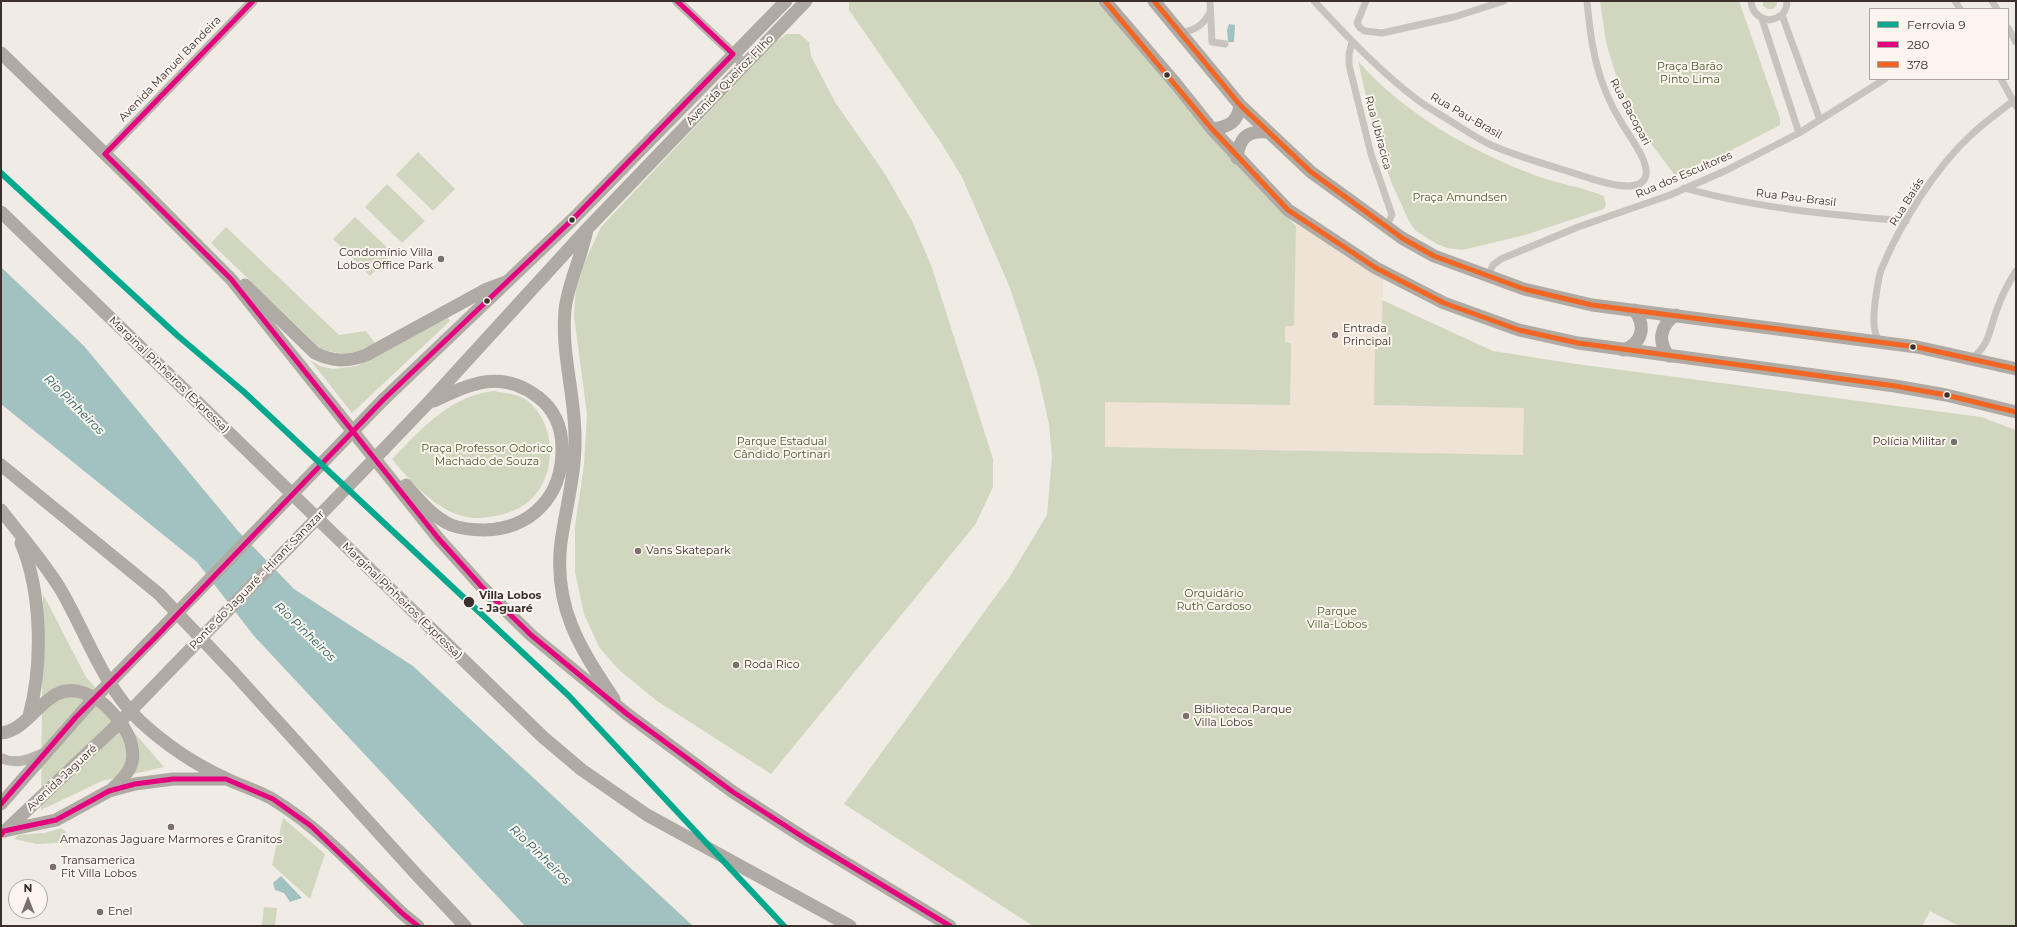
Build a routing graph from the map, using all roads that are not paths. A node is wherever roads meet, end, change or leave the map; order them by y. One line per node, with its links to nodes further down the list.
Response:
1 (253, 1): 33 (street, Avenida Manuel Bandeira)
2 (677, 1): 23 (street)
3 (786, 1): 23 (highway, Avenida Queiroz Filho)
4 (806, 1): 24 (highway, Avenida Queiroz Filho)
5 (1105, 1): 30 (highway)
6 (1154, 1): 18 (highway)
7 (1210, 1): 14 (street)
8 (1314, 1): 19 (street, Rua Pau-Brasil)
9 (1366, 1): 10 (street)
10 (1504, 1)
11 (1587, 1): 35 (street, Rua Bacopari)
12 (1751, 1): 16 (street)
13 (1787, 1): 15 (street)
14 (1210, 12): 18 (street); 21 (street)
15 (1782, 15): 16 (street); 29 (street)
16 (1762, 19): 32 (street)
17 (2009, 30): 20 (street)
18 (1180, 33): 28 (highway)
19 (1352, 42): 35 (street, Rua Pau-Brasil); 39 (street, Rua Ubiracica)
20 (2016, 42)
21 (1225, 44)
22 (1, 53): 33 (highway)
23 (733, 54): 24 (street); 44 (highway, Avenida Queiroz Filho)
24 (744, 64): 40 (highway, Avenida Queiroz Filho)
25 (1883, 80): 29 (street, Rua dos Escultores)
26 (2001, 80): 27 (street)
27 (2015, 104): 38 (street, Rua Baiás)
28 (1240, 105): 30 (highway); 31 (highway)
29 (1820, 120): 32 (street, Rua dos Escultores)
30 (1212, 129): 34 (highway)
31 (1268, 132): 34 (highway); 39 (highway)
32 (1799, 133): 36 (street, Rua dos Escultores)
33 (105, 154): 43 (highway)
34 (1237, 158): 48 (highway)
35 (1645, 162)
36 (1684, 188): 38 (street, Rua Pau-Brasil); 42 (street, Rua dos Escultores)
37 (1, 212): 73 (highway, Marginal Pinheiros (Expressa))
38 (1906, 221): 47 (street, Rua Baiás)
39 (1386, 227): 42 (highway)
40 (587, 229): 52 (highway, Avenida Queiroz Filho); 59 (highway)
41 (2016, 271): 50 (street)
42 (1488, 276): 45 (highway)
43 (231, 279): 44 (highway); 56 (highway)
44 (507, 282): 63 (highway, Avenida Queiroz Filho, bridge)
45 (1634, 310): 46 (highway); 48 (highway)
46 (1676, 315): 47 (highway); 49 (highway)
47 (1880, 342): 50 (highway)
48 (1623, 350): 49 (highway)
49 (1669, 356): 53 (highway)
50 (1972, 358): 51 (highway)
51 (2016, 369)
52 (428, 403): 54 (highway, Avenida Queiroz Filho); 56 (highway)
53 (2016, 412)
54 (409, 422): 62 (highway, Ponte do Jaguaré - Hirant Sanazar, bridge)
55 (1, 465): 72 (highway)
56 (386, 472): 59 (highway)
57 (1, 510): 58 (highway)
58 (17, 532): 60 (highway); 65 (highway)
59 (618, 707): 74 (highway)
60 (29, 716): 61 (highway); 66 (highway)
61 (1, 733)
62 (105, 738): 68 (highway, Avenida Jaguaré)
63 (48, 752): 64 (street); 67 (highway)
64 (1, 758)
65 (226, 779): 66 (highway); 69 (highway)
66 (109, 791): 68 (highway)
67 (1, 804)
68 (3, 833)
69 (403, 914): 70 (highway); 71 (highway)
70 (412, 926)
71 (418, 926)
72 (465, 926)
73 (850, 926)
74 (950, 926)

